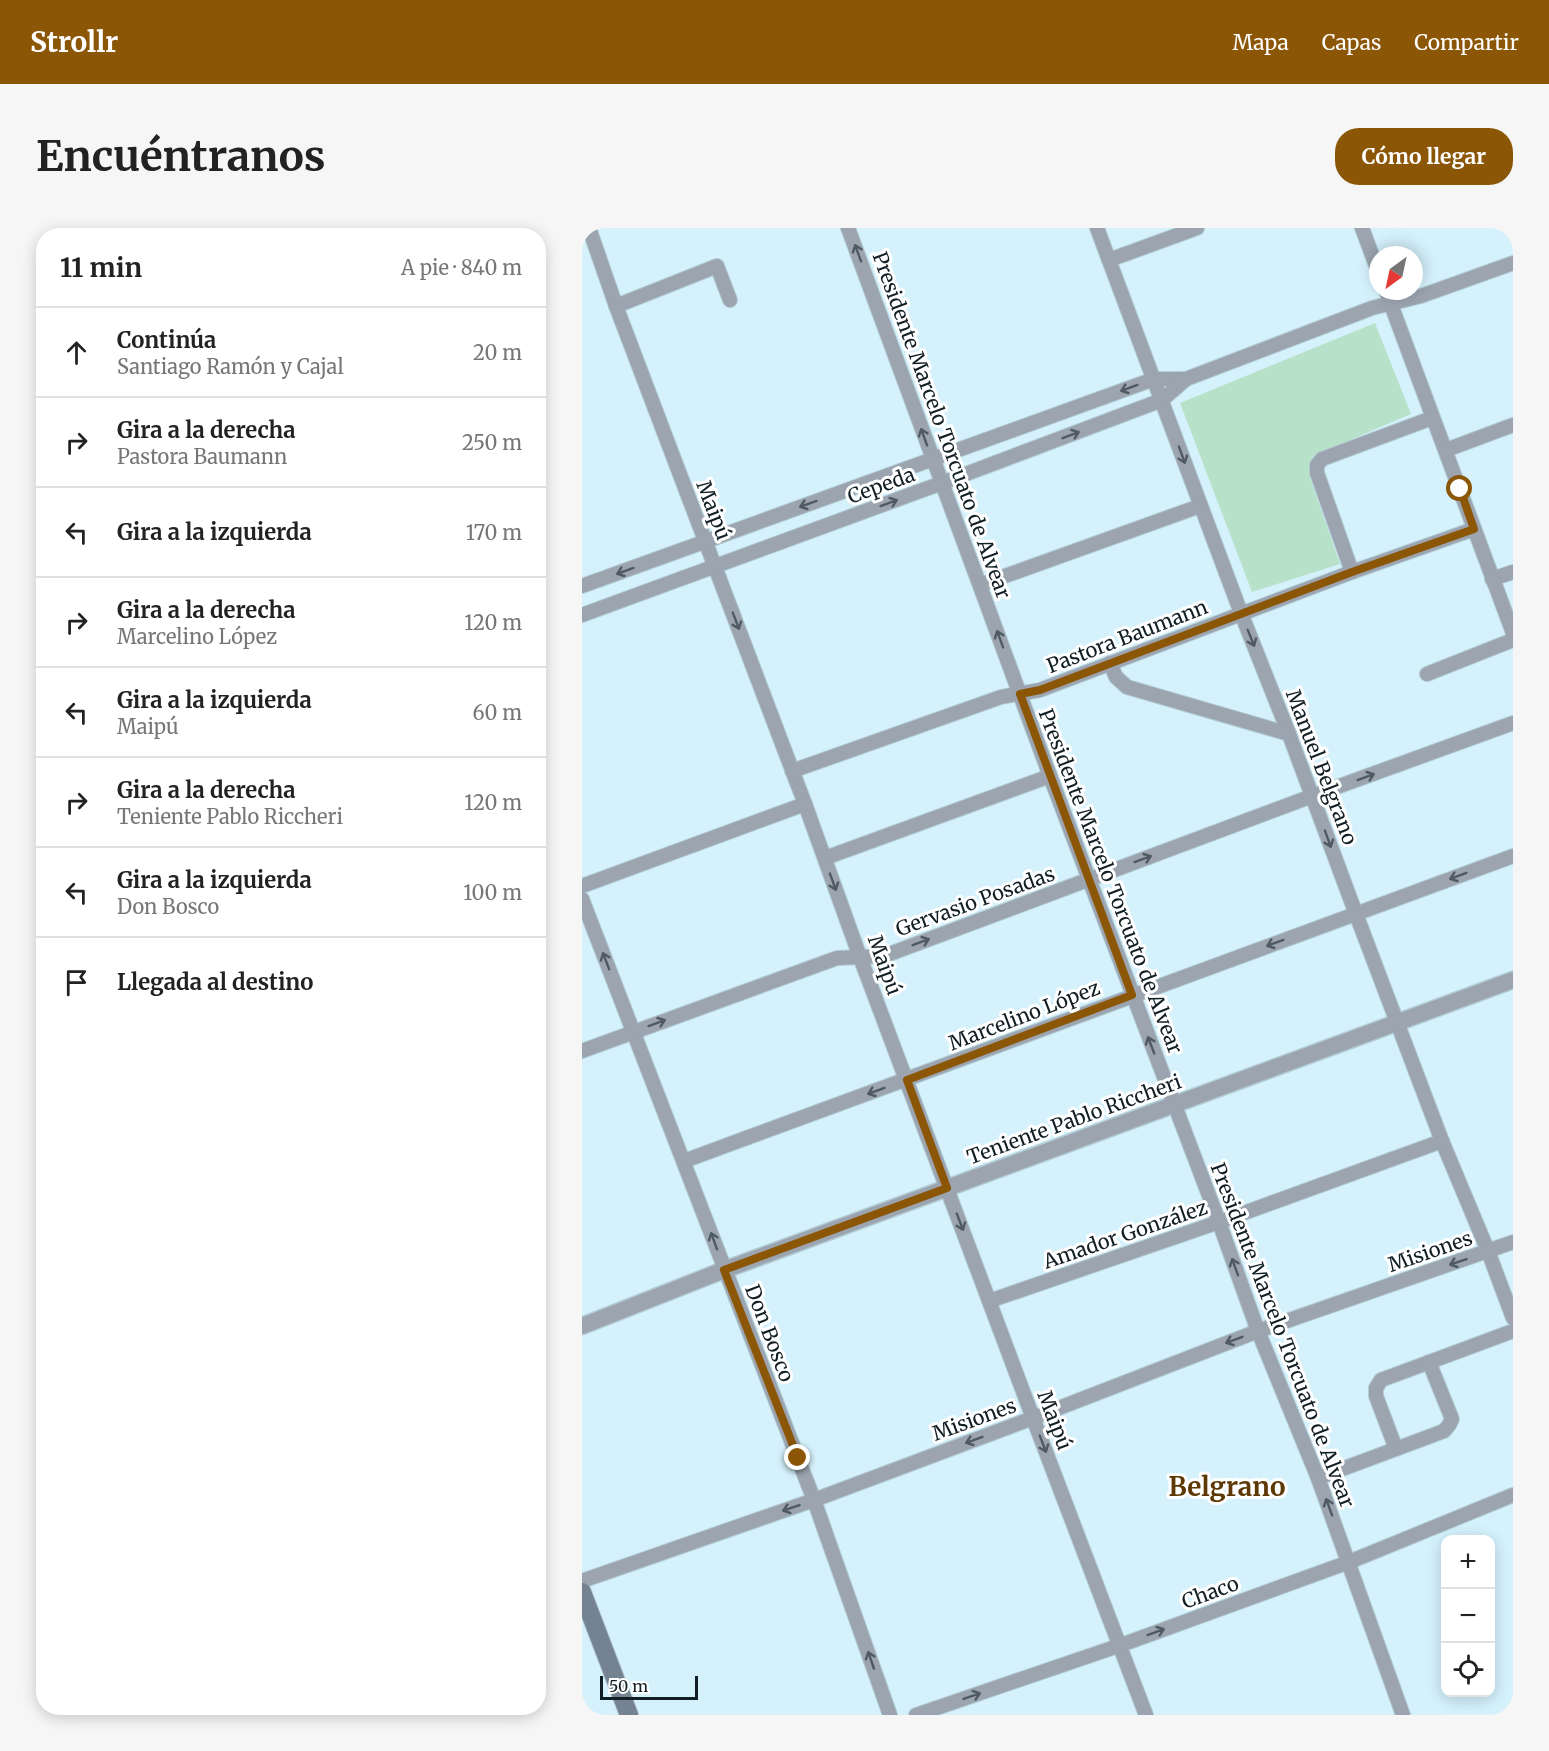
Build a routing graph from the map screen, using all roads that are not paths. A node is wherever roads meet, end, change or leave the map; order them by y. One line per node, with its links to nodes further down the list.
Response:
1 (589, 228): 12 (street, Maipú)
2 (849, 228): 19 (street, Presidente Marcelo Torcuato de Alvear, one-way to 2)
3 (1097, 228): 7 (street, Manuel Belgrano)
4 (1197, 228): 7 (street)
5 (1362, 228): 6 (street)
6 (1369, 247)
7 (1109, 260): 13 (street, Manuel Belgrano)
8 (1513, 263): 11 (street, Cepeda)
9 (730, 300): 12 (street)
10 (1389, 300): 11 (street)
11 (1391, 304): 14 (street, Cepeda); 16 (street)
12 (616, 306): 23 (street, Maipú)
13 (1154, 379): 14 (street, Cepeda); 15 (street, Manuel Belgrano); 19 (street, Cepeda, one-way to 19)
14 (1186, 379): 15 (street, Cepeda)
15 (1162, 400): 20 (street, Cepeda, one-way to 15); 21 (street, Manuel Belgrano, one-way to 21)
16 (1432, 418): 18 (street); 25 (street)
17 (1513, 425): 18 (street)
18 (1446, 450): 22 (street)
19 (933, 460): 20 (street, Presidente Marcelo Torcuato de Alvear); 23 (street, Cepeda, one-way to 23)
20 (942, 483): 24 (street, Cepeda, one-way to 20); 28 (street, Presidente Marcelo Torcuato de Alvear)
21 (1200, 506): 28 (street); 30 (street, Manuel Belgrano)
22 (1474, 529): 25 (street, Pastora Baumann); 27 (street)
23 (705, 541): 24 (street, Maipú); 29 (street, Cepeda, one-way to 29)
24 (715, 566): 31 (street, Cepeda); 39 (street, Maipú, one-way to 39)
25 (1352, 572): 30 (street, Pastora Baumann)
26 (1513, 572): 27 (street)
27 (1492, 579): 32 (street)
28 (980, 585): 36 (street, Presidente Marcelo Torcuato de Alvear, one-way to 28)
29 (582, 586)
30 (1241, 614): 34 (street, Pastora Baumann); 38 (street, Manuel Belgrano, one-way to 38)
31 (582, 615)
32 (1513, 633)
33 (1513, 640): 35 (street)
34 (1110, 663): 36 (street, Pastora Baumann); 38 (street)
35 (1427, 674)
36 (1020, 694): 39 (street, Pastora Baumann); 40 (street, Presidente Marcelo Torcuato de Alvear)
37 (1513, 723): 41 (street, Gervasio Posadas, one-way to 37)
38 (1289, 734): 41 (street, Manuel Belgrano)
39 (792, 771): 42 (street, Maipú)
40 (1050, 776): 44 (street); 45 (street, Presidente Marcelo Torcuato de Alvear)
41 (1312, 796): 45 (street, Gervasio Posadas, one-way to 41); 48 (street, Manuel Belgrano, one-way to 48)
42 (805, 804): 44 (street, Maipú); 46 (street)
43 (1513, 856): 48 (street, Marcelino López, one-way to 48)
44 (825, 858): 49 (street, Maipú, one-way to 49)
45 (1089, 879): 49 (street, Gervasio Posadas, one-way to 45); 51 (street, Presidente Marcelo Torcuato de Alvear)
46 (582, 886)
47 (582, 899): 53 (street, Don Bosco, one-way to 47)
48 (1356, 914): 51 (street, Marcelino López, one-way to 51); 52 (street, Manuel Belgrano)
49 (860, 957): 53 (street, Gervasio Posadas, one-way to 49); 55 (street, Maipú)
50 (1512, 982): 52 (street, Teniente Pablo Riccheri)
51 (1132, 995): 55 (street, Marcelino López); 56 (street, Presidente Marcelo Torcuato de Alvear, one-way to 51)
52 (1398, 1022): 56 (street, Teniente Pablo Riccheri); 57 (street, Manuel Belgrano)
53 (634, 1032): 54 (street, Gervasio Posadas); 58 (street, Don Bosco)
54 (582, 1051)
55 (907, 1080): 58 (street, Marcelino López, one-way to 58); 59 (street, Maipú)
56 (1174, 1105): 59 (street, Teniente Pablo Riccheri); 60 (street, Presidente Marcelo Torcuato de Alvear)
57 (1442, 1141): 60 (street, Amador González); 62 (street, Manuel Belgrano)
58 (684, 1161): 63 (street, Don Bosco, one-way to 58)
59 (947, 1188): 63 (street, Teniente Pablo Riccheri); 64 (street, Maipú, one-way to 64)
60 (1219, 1222): 64 (street, Amador González); 67 (street, Presidente Marcelo Torcuato de Alvear, one-way to 60)
61 (1513, 1242): 62 (street, Misiones)
62 (1488, 1251): 65 (street, Manuel Belgrano); 67 (street, Misiones, one-way to 67)
63 (724, 1270): 66 (street, Teniente Pablo Riccheri); 74 (street, Don Bosco)
64 (989, 1301): 70 (street, Maipú)
65 (1513, 1318)
66 (582, 1326)
67 (1258, 1331): 70 (street, Misiones, one-way to 70); 72 (street, Presidente Marcelo Torcuato de Alvear)
68 (1513, 1331): 69 (street)
69 (1429, 1362): 71 (street); 71 (street)
70 (1033, 1418): 74 (street, Misiones, one-way to 74); 78 (street, Maipú, one-way to 78)
71 (1396, 1449): 72 (street)
72 (1318, 1478): 75 (street, Presidente Marcelo Torcuato de Alvear, one-way to 72)
73 (1513, 1495): 75 (street, Chaco)
74 (814, 1500): 76 (street, Misiones, one-way to 76); 80 (street, Don Bosco, one-way to 74)
75 (1349, 1562): 78 (street, Chaco, one-way to 75); 83 (street, Presidente Marcelo Torcuato de Alvear)
76 (582, 1581)
77 (582, 1592): 79 (main road)
78 (1120, 1645): 81 (street, Chaco, one-way to 78); 82 (street, Maipú)
79 (629, 1715)
80 (890, 1715)
81 (916, 1715)
82 (1146, 1715)
83 (1402, 1715)

